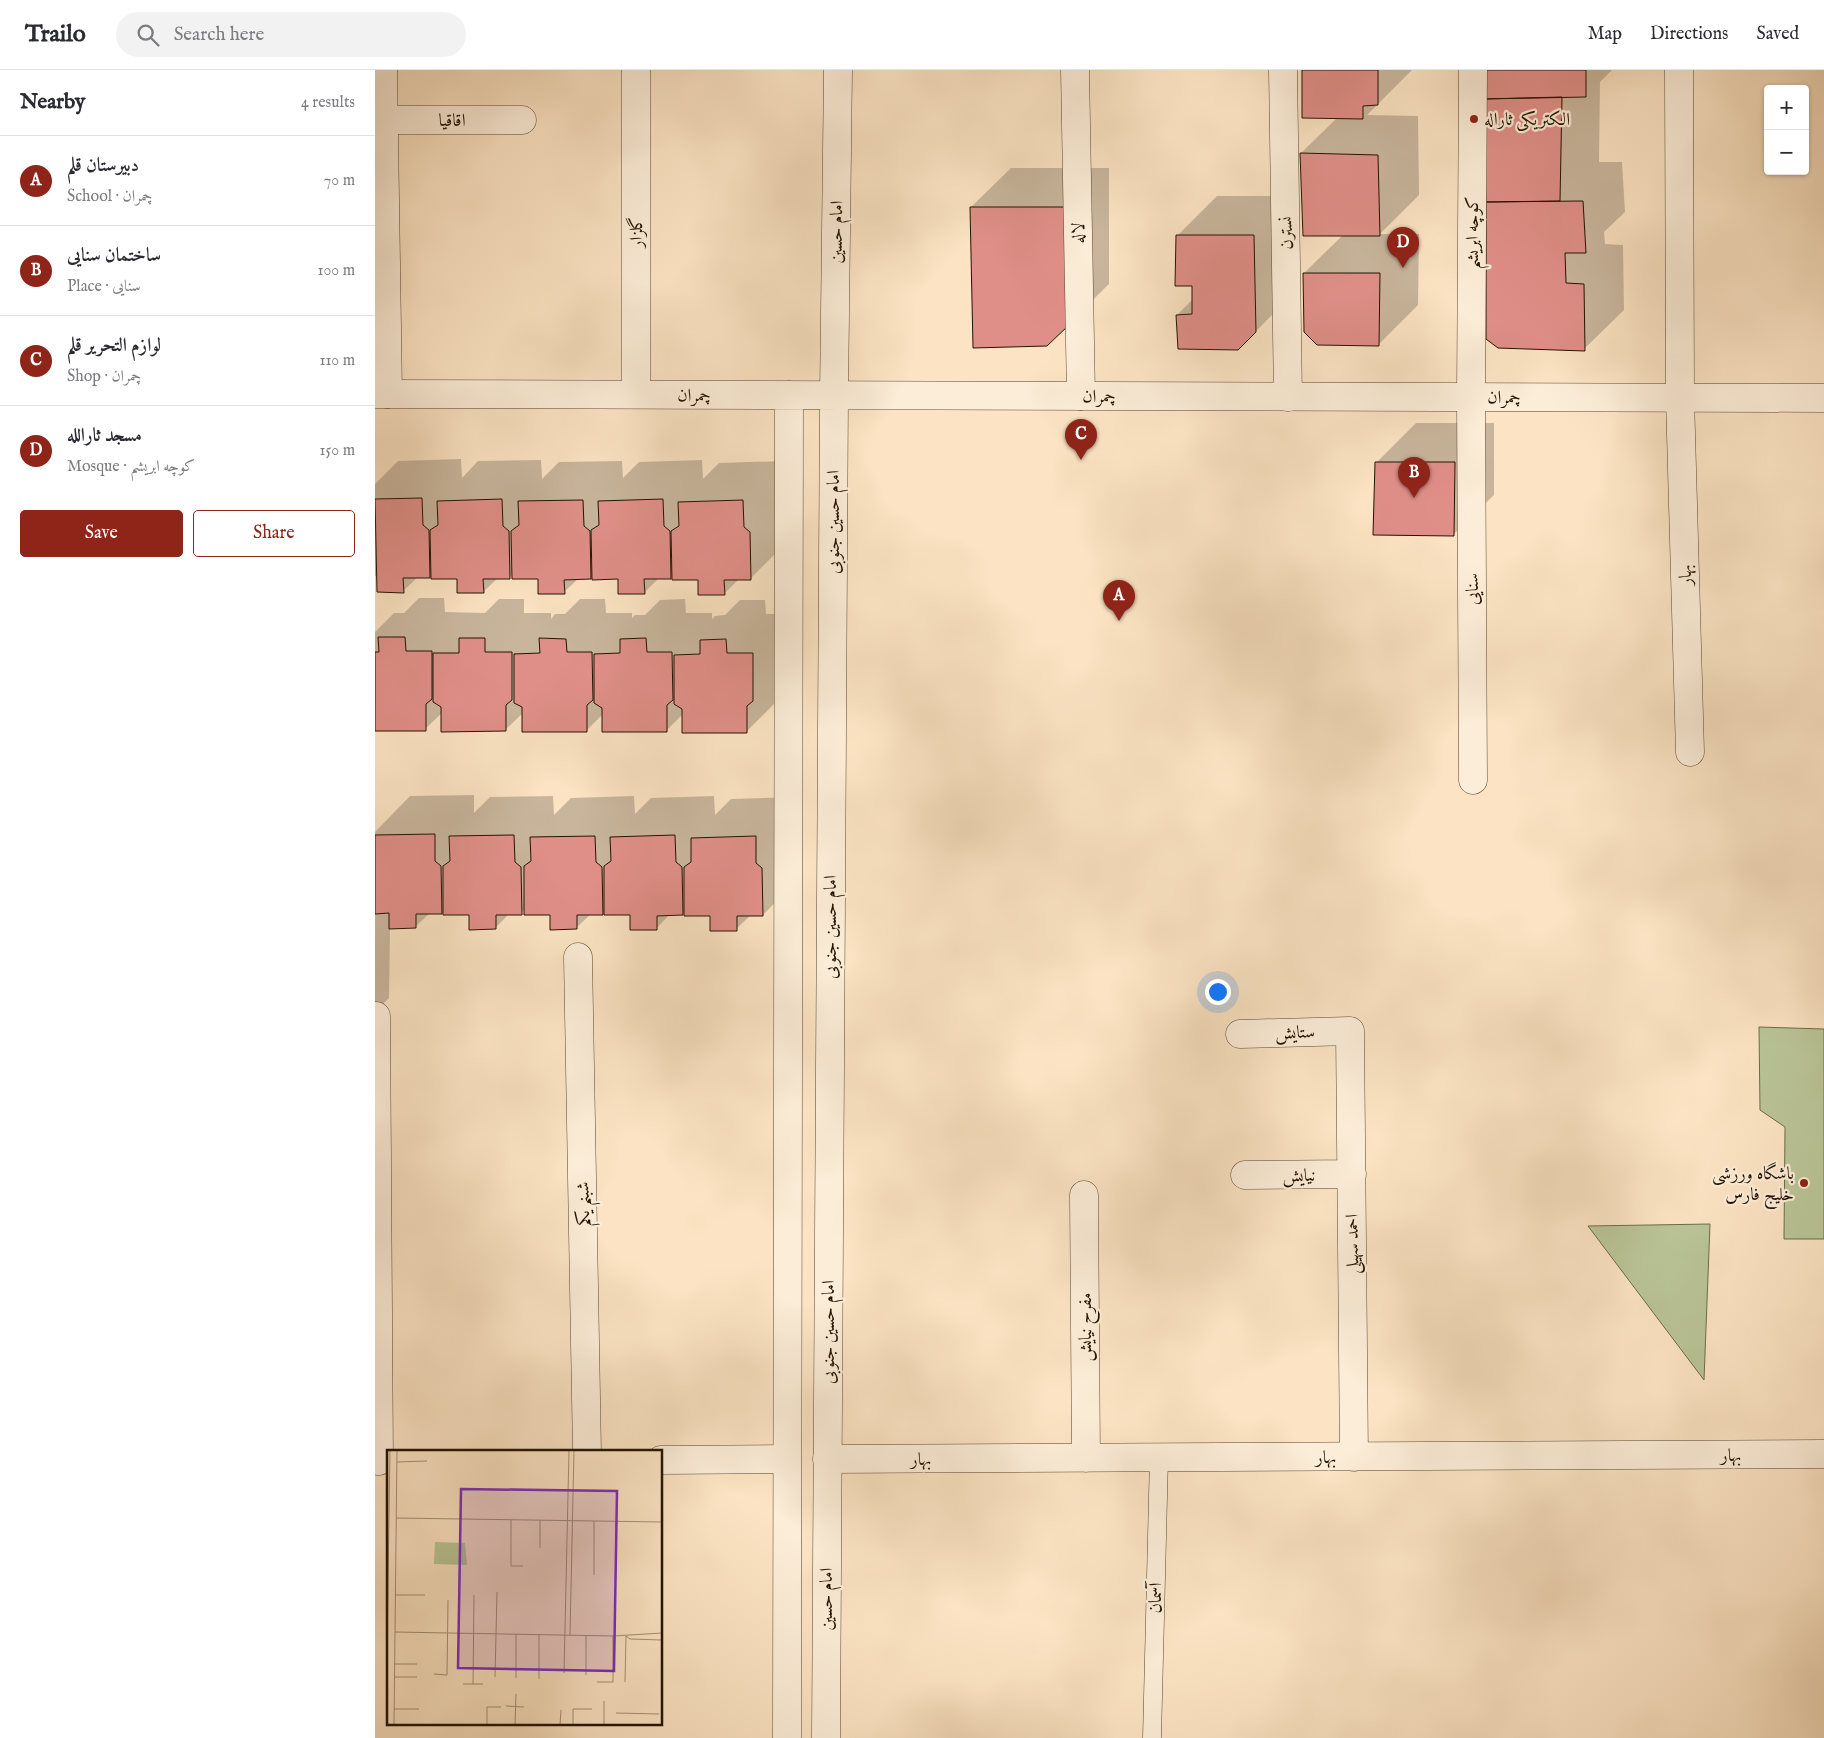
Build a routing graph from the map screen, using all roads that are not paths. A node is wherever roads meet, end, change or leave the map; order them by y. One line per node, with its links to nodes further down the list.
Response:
1 (383, 70): 8 (street)
2 (636, 70): 11 (street, گلزار)
3 (838, 70): 13 (street, امام حسین)
4 (1075, 70): 14 (street, لاله)
5 (1283, 70): 15 (street, نسترن)
6 (1473, 70): 16 (street, کوچه ابریشم)
7 (1679, 70): 17 (street, بهار)
8 (383, 120): 9 (street, اقاقیا); 10 (street)
9 (522, 120)
10 (381, 394): 11 (street, چمران)
11 (636, 394): 12 (street, چمران)
12 (789, 395): 13 (street, چمران); 33 (street)
13 (834, 395): 14 (street, چمران); 34 (street, امام حسین جنوبی)
14 (1081, 396): 15 (street, چمران)
15 (1288, 397): 16 (street, چمران)
16 (1471, 397): 17 (street, چمران); 20 (street, سنایی)
17 (1680, 398): 18 (street, چمران); 19 (street, بهار)
18 (1824, 398)
19 (1691, 752)
20 (1473, 780)
21 (578, 957): 28 (street, شبنم یکم)
22 (376, 1016): 36 (street)
23 (1350, 1031): 24 (street, ستایش); 25 (street, احمد سهیلی)
24 (1240, 1034)
25 (1352, 1174): 26 (street, نیایش); 31 (street, احمد سهیلی)
26 (1245, 1176)
27 (1084, 1195): 32 (street, مفرح نیایش)
28 (587, 1450)
29 (1824, 1454): 31 (street, بهار)
30 (1159, 1457): 31 (street, بهار); 32 (street, بهار); 39 (lane, آسمان)
31 (1354, 1457)
32 (1086, 1458): 34 (street, بهار)
33 (787, 1459): 34 (street, بهار); 35 (street); 37 (street)
34 (827, 1459): 38 (street, امام حسین)
35 (663, 1460)
36 (381, 1461)
37 (787, 1738)
38 (826, 1738)
39 (1152, 1738)

